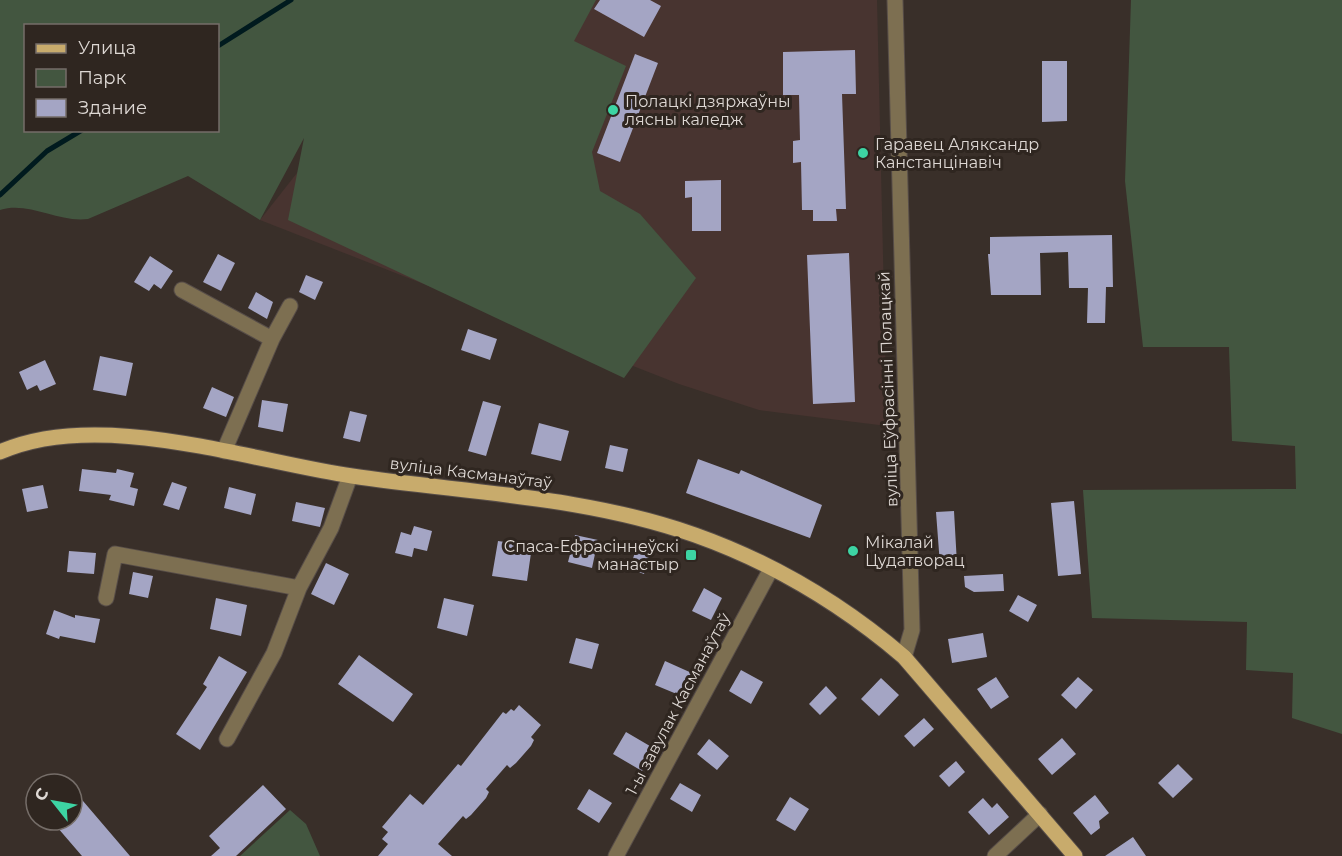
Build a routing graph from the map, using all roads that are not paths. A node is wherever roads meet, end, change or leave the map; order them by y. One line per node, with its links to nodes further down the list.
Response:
1 (895, 0): 11 (street, вуліца Еўфрасінні Полацкай)
2 (182, 290): 4 (street)
3 (290, 306): 4 (street)
4 (272, 339): 5 (street)
5 (224, 451): 6 (main road, вуліца Касманаўтаў); 7 (main road, вуліца Касманаўтаў)
6 (0, 452)
7 (350, 476): 8 (main road, вуліца Касманаўтаў); 9 (street)
8 (771, 569): 11 (main road, вуліца Касманаўтаў); 14 (street, 1-ы завулак Касманаўтаў)
9 (299, 588): 10 (street); 12 (street)
10 (106, 598)
11 (904, 657): 13 (main road)
12 (227, 739)
13 (1040, 814): 15 (street); 16 (main road)
14 (616, 856)
15 (995, 856)
16 (1075, 856)

